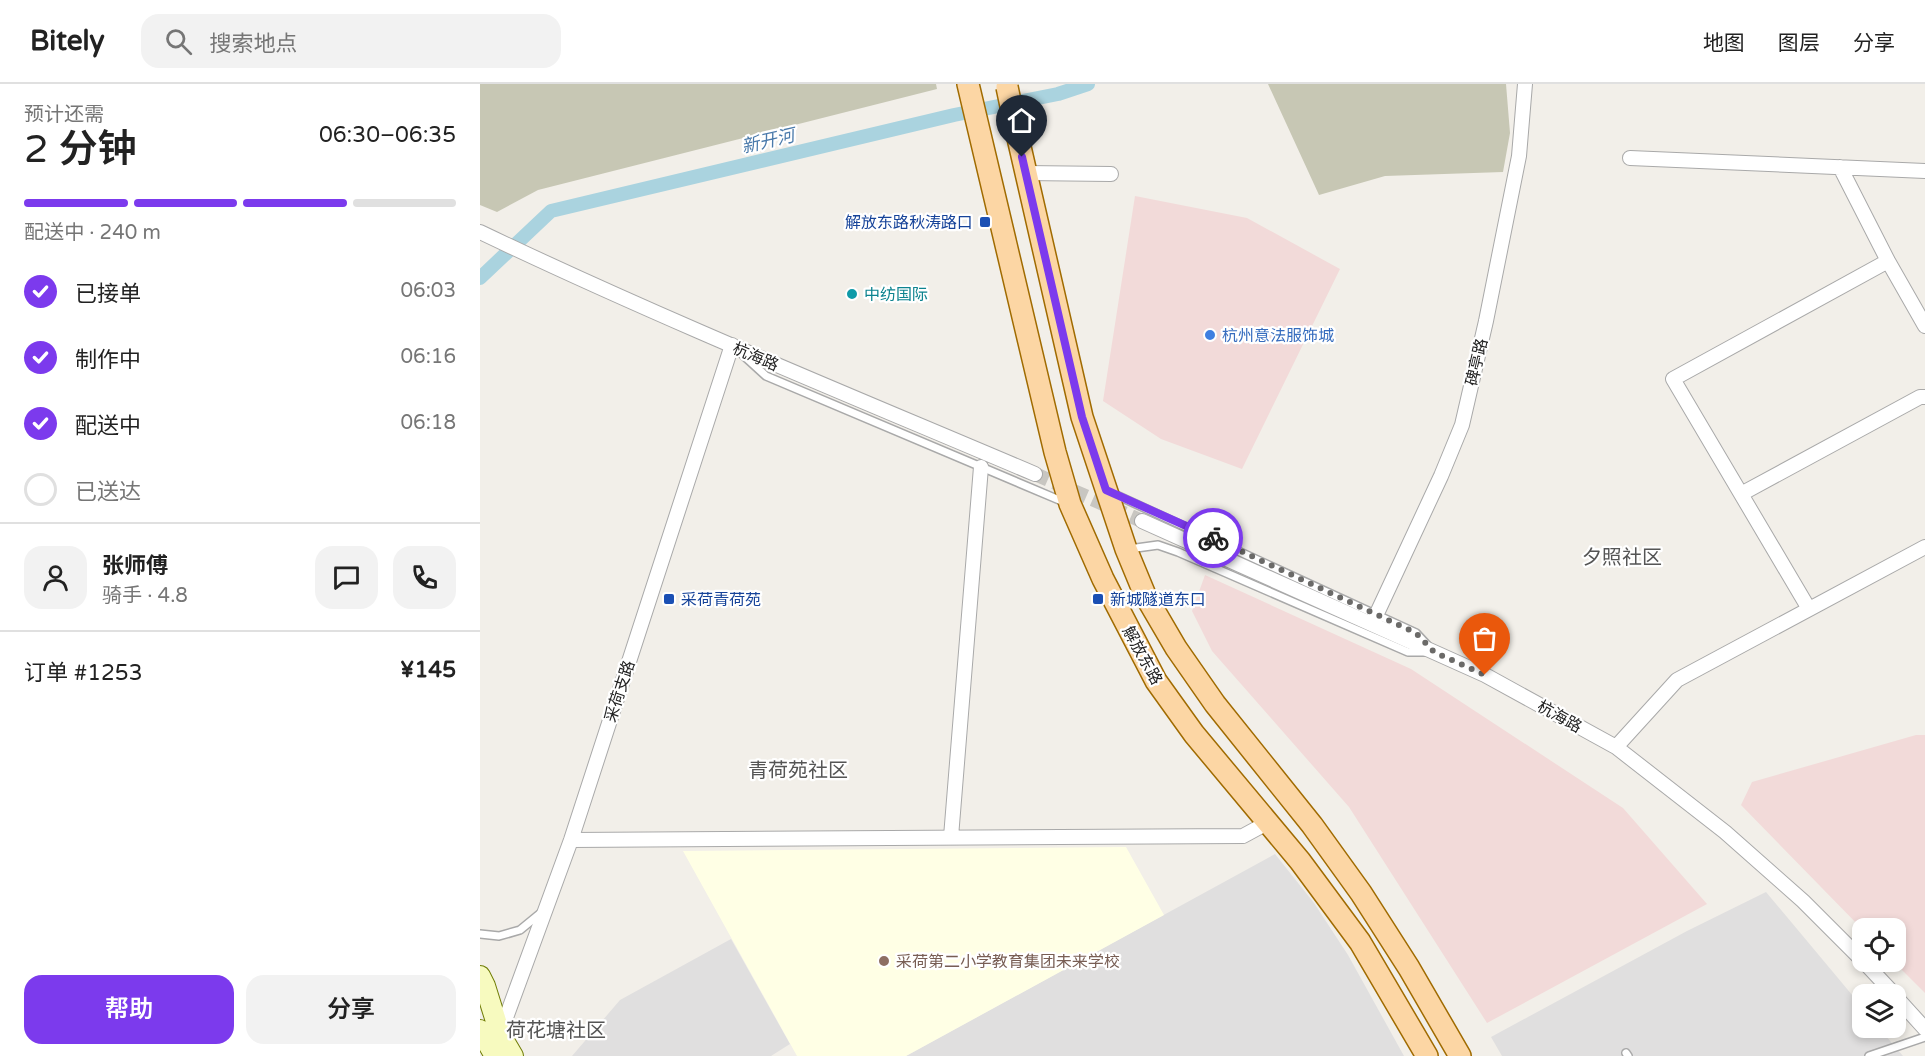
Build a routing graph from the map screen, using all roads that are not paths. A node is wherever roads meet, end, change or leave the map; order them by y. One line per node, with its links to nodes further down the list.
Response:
1 (1525, 84): 23 (street, 碑亭路)
2 (1007, 86): 7 (main road, 解放东路, bridge)
3 (969, 90): 18 (main road, 解放东路)
4 (1630, 158): 5 (street)
5 (1840, 167): 6 (street); 10 (street)
6 (1925, 171)
7 (1025, 173): 8 (street); 16 (main road, 解放东路)
8 (1111, 174)
9 (485, 234): 12 (street, 杭海路)
10 (1888, 261): 11 (street); 17 (street)
11 (1925, 326)
12 (732, 345): 14 (lane); 15 (street, 杭海路); 28 (street, 采荷支路)
13 (1925, 397): 17 (street)
14 (981, 466): 18 (lane); 27 (street)
15 (1035, 474)
16 (1106, 490): 21 (main road, 解放东路); 23 (lane)
17 (1740, 494): 22 (street)
18 (1070, 504): 26 (main road, 解放东路)
19 (1142, 520): 23 (street, 杭海路)
20 (1925, 547): 22 (street)
21 (1126, 549): 24 (lane); 43 (main road, 解放东路)
22 (1809, 609): 25 (street)
23 (1375, 619): 24 (street, 杭海路)
24 (1434, 652): 25 (street, 杭海路)
25 (1616, 747): 31 (street, 杭海路)
26 (1267, 822): 27 (street); 42 (main road, 解放东路)
27 (951, 837): 28 (street)
28 (571, 840): 29 (street, 采荷支路)
29 (544, 911): 30 (lane); 38 (street, 采荷支路)
30 (480, 934)
31 (1852, 950)
32 (1873, 972): 34 (street, 杭海路)
33 (480, 976): 38 (main road)
34 (1884, 984)
35 (1906, 1008): 36 (street, 杭海路)
36 (1925, 1029)
37 (480, 1030): 40 (main road)
38 (500, 1034): 41 (main road)
39 (1925, 1037): 44 (lane)
40 (495, 1056)
41 (513, 1056)
42 (1427, 1056)
43 (1460, 1056)
44 (1869, 1056)

